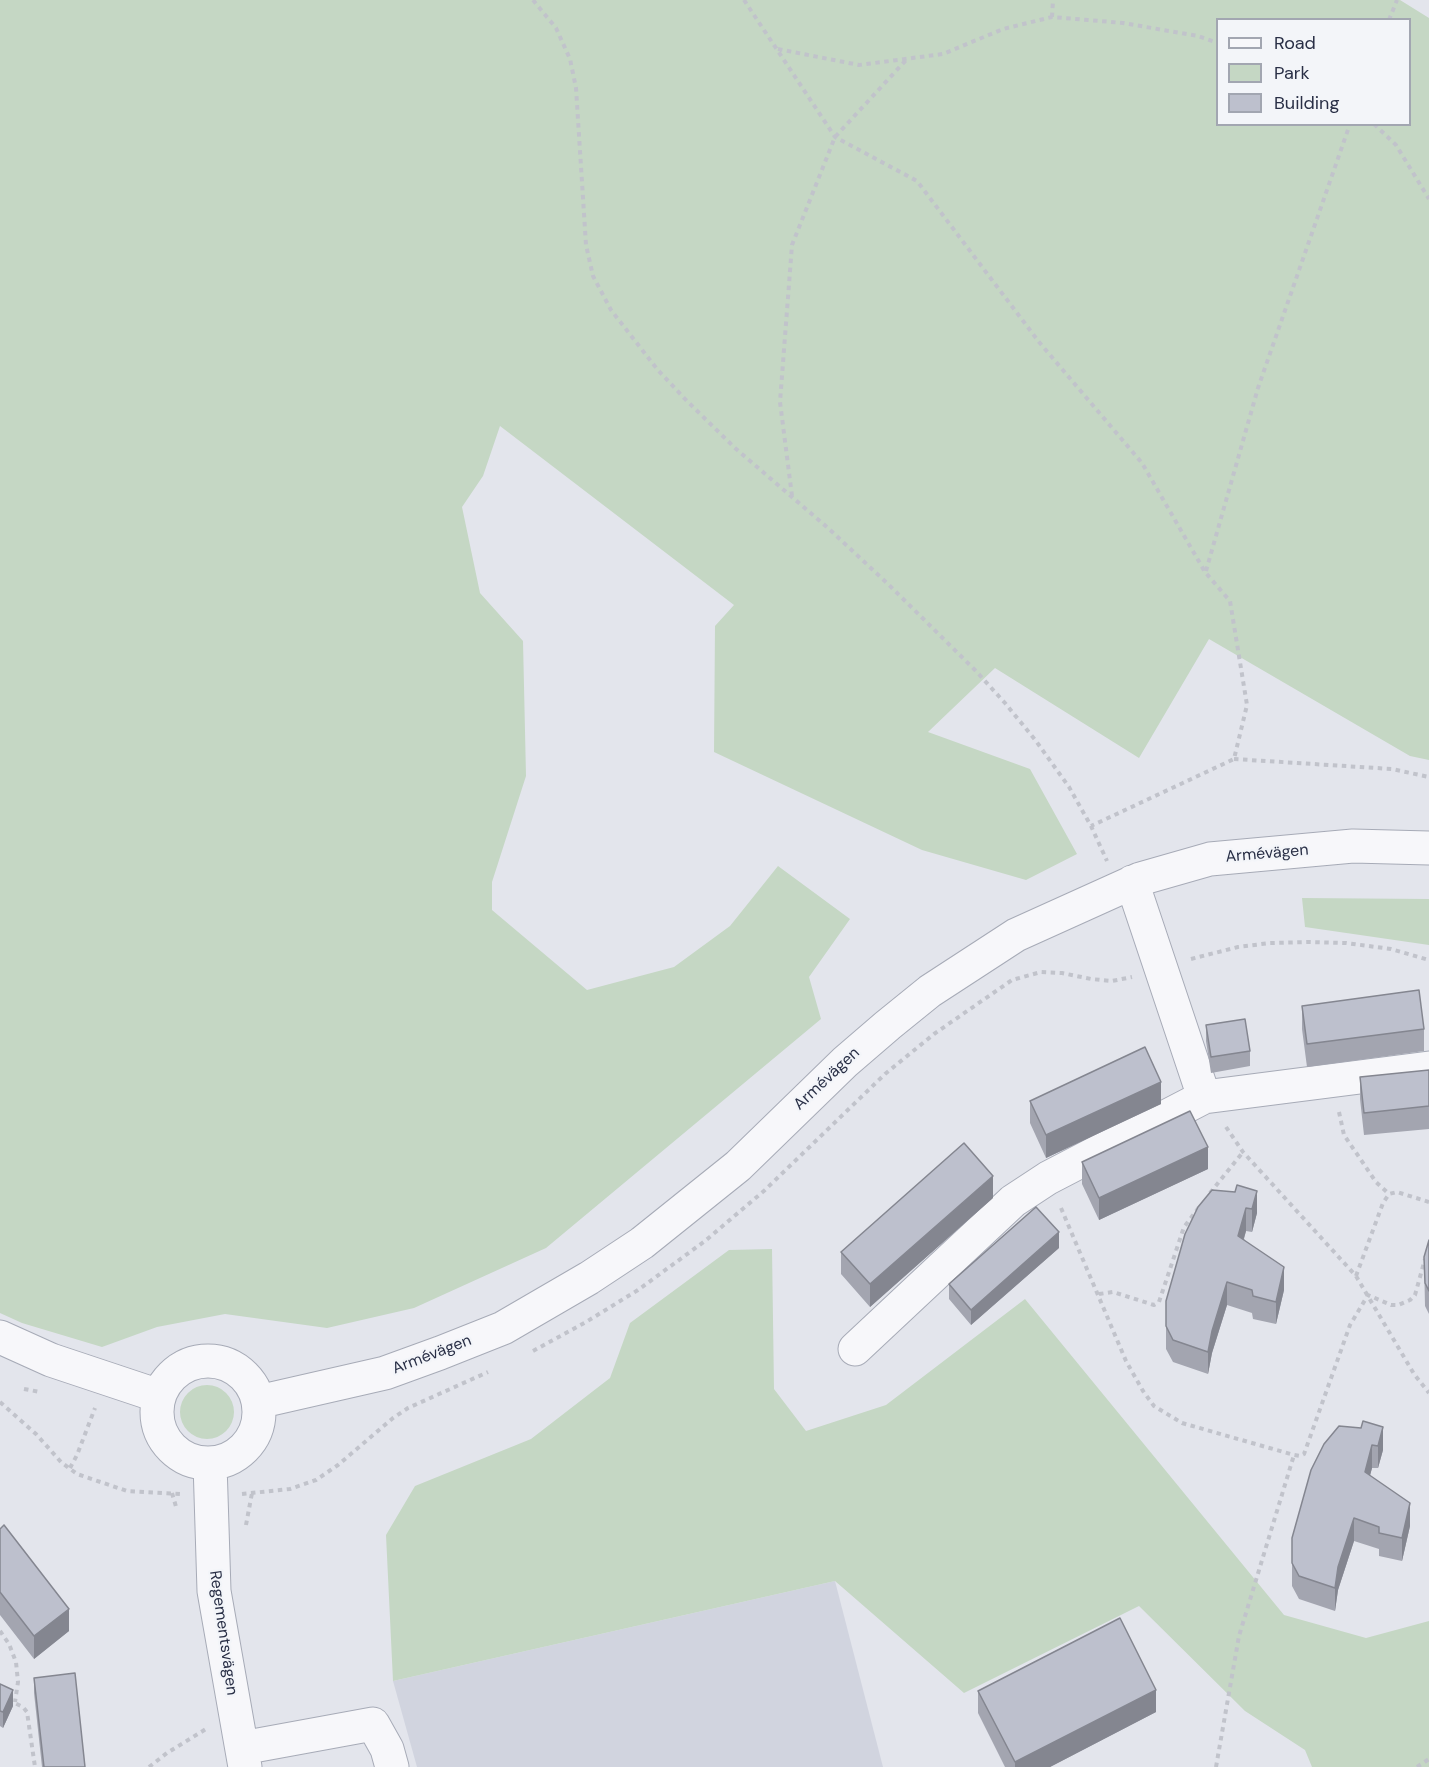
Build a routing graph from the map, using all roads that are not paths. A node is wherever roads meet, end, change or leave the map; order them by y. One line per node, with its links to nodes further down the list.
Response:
1 (1429, 848): 2 (street, Armévägen)
2 (1132, 882): 4 (street); 8 (street, Armévägen)
3 (1429, 1068): 4 (street)
4 (1204, 1097): 6 (street)
5 (0, 1337): 7 (street)
6 (855, 1349)
7 (159, 1396): 8 (street); 9 (street)
8 (258, 1402): 9 (street)
9 (210, 1463): 10 (street, Regementsvägen)
10 (243, 1758): 11 (street)
11 (392, 1767)

